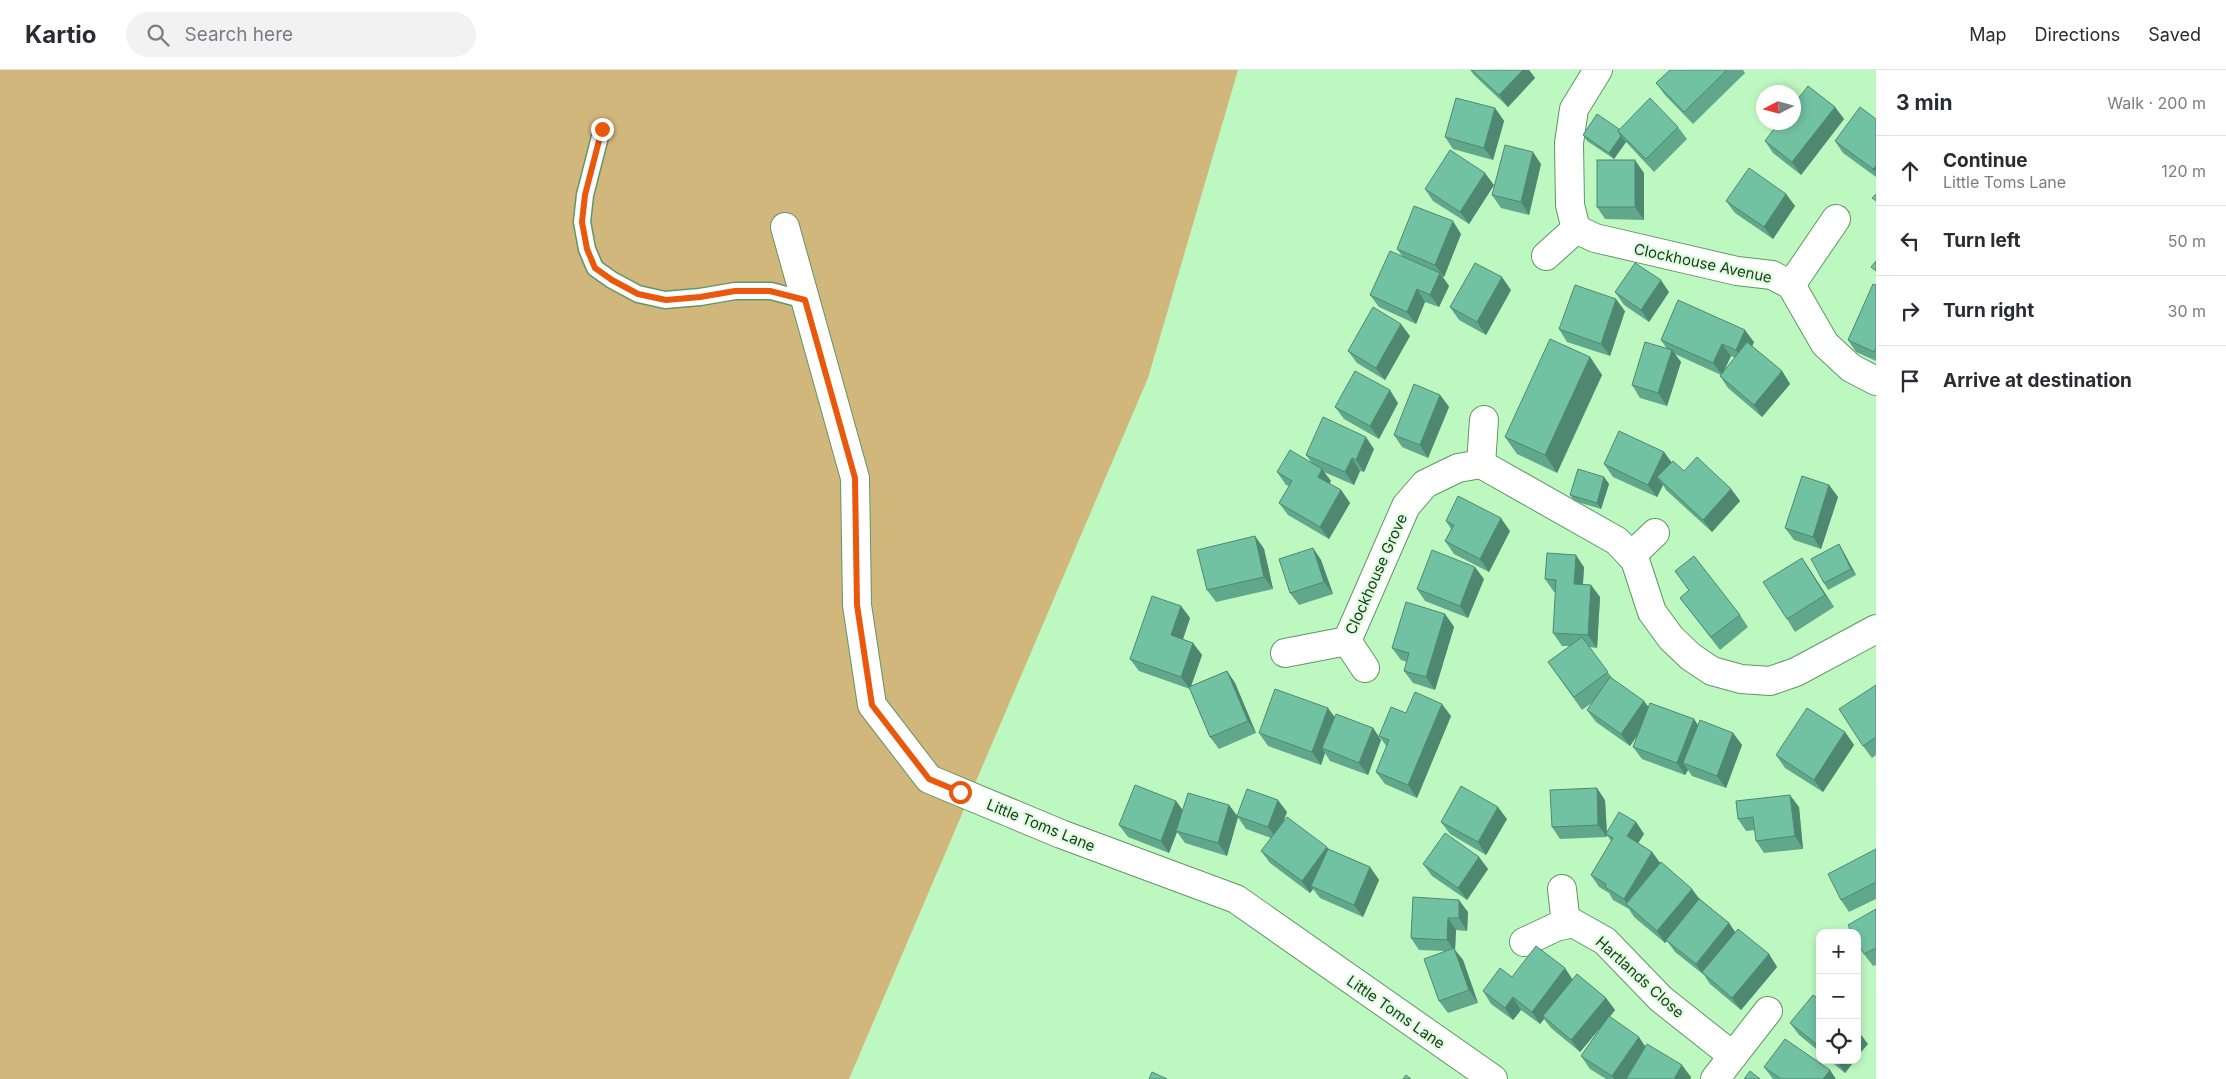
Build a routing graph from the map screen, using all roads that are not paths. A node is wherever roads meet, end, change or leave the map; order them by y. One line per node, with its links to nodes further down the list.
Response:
1 (1598, 70): 5 (street)
2 (602, 129): 8 (lane)
3 (1836, 219): 7 (street)
4 (785, 227): 8 (street, Little Toms Lane)
5 (1576, 229): 6 (street); 7 (street, Clockhouse Avenue)
6 (1546, 256)
7 (1791, 286): 9 (street, Clockhouse Avenue)
8 (805, 300): 23 (street, Little Toms Lane)
9 (1876, 381)
10 (1484, 420): 11 (street)
11 (1481, 464): 13 (street); 15 (street, Clockhouse Grove)
12 (1655, 533): 13 (street)
13 (1631, 556): 14 (street)
14 (1876, 629)
15 (1347, 641): 16 (street, Clockhouse Grove); 17 (street, Clockhouse Grove)
16 (1285, 653)
17 (1365, 668)
18 (1562, 889): 19 (street)
19 (1566, 924): 20 (street); 22 (street, Hartlands Close)
20 (1524, 942)
21 (1768, 1011): 22 (street)
22 (1733, 1056): 24 (street)
23 (1493, 1079)
24 (1715, 1079)

